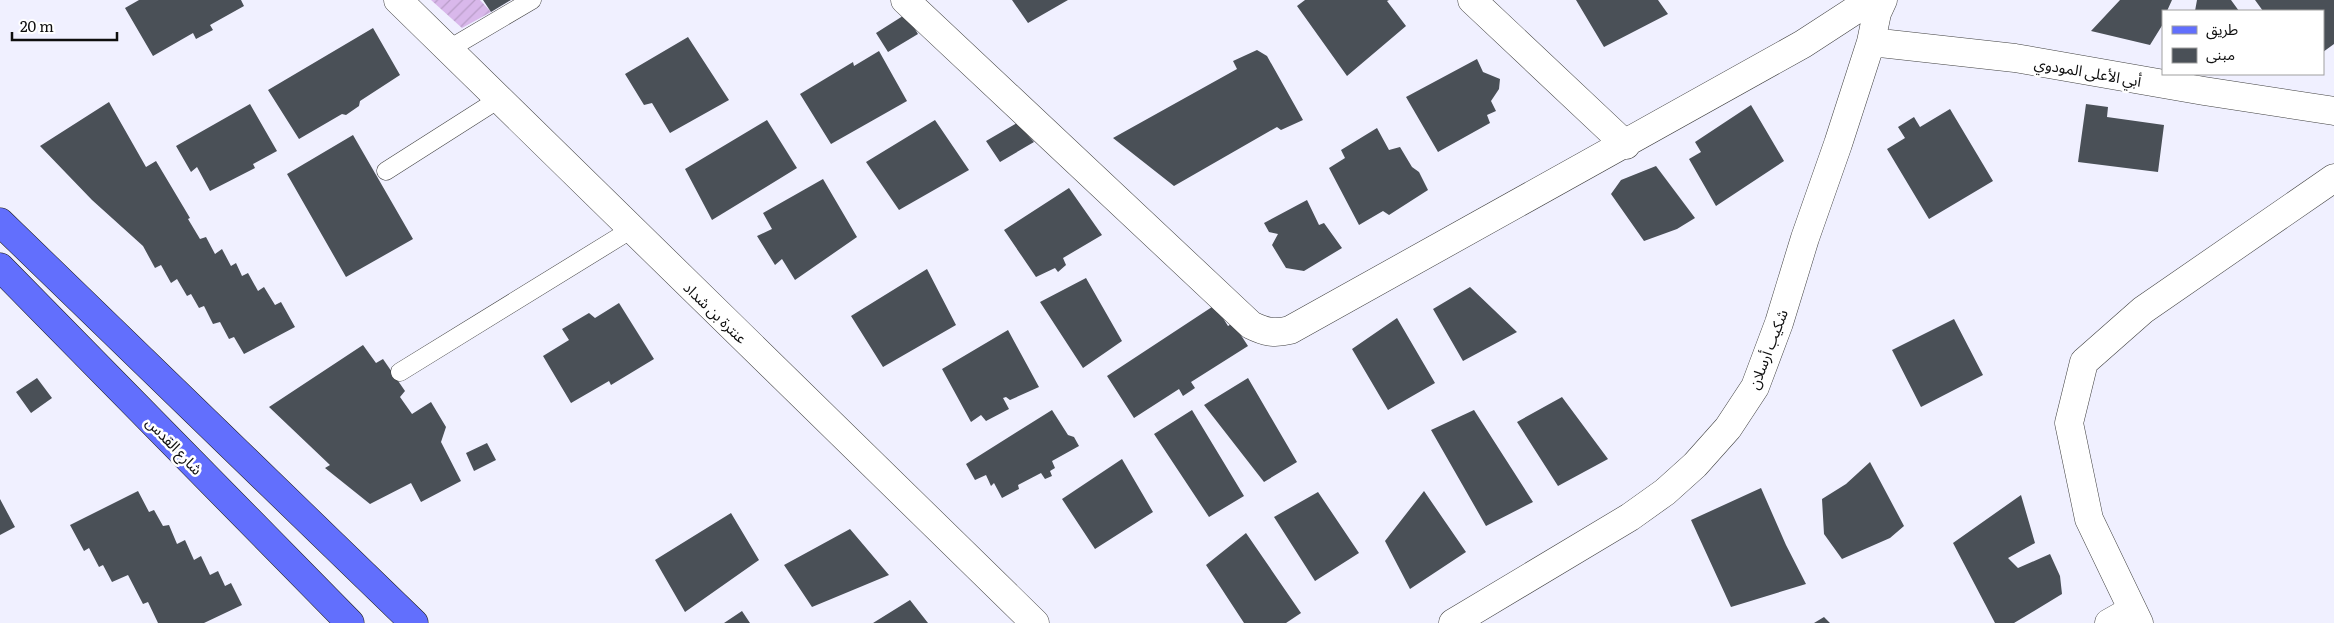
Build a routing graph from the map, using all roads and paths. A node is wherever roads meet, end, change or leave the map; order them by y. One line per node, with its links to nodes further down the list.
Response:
1 (398, 0): 7 (street, عنترة بن شداد)
2 (532, 0): 7 (lane)
3 (904, 0): 10 (street)
4 (1472, 0): 10 (street)
5 (1872, 4): 6 (street, شكيب أرسلان); 10 (street)
6 (1871, 42): 9 (street, أبي الأعلى المودوي); 21 (street, شكيب أرسلان)
7 (449, 49): 8 (street, عنترة بن شداد)
8 (499, 99): 11 (lane); 14 (street, عنترة بن شداد)
9 (2334, 111)
10 (1626, 145)
11 (386, 171)
12 (2334, 178): 17 (street)
13 (0, 222): 19 (main road)
14 (632, 229): 16 (lane); 20 (street, عنترة بن شداد)
15 (0, 267): 18 (main road, شارع القدس)
16 (400, 372)
17 (2127, 619)
18 (350, 623)
19 (414, 623)
20 (1035, 623)
21 (1453, 623)

